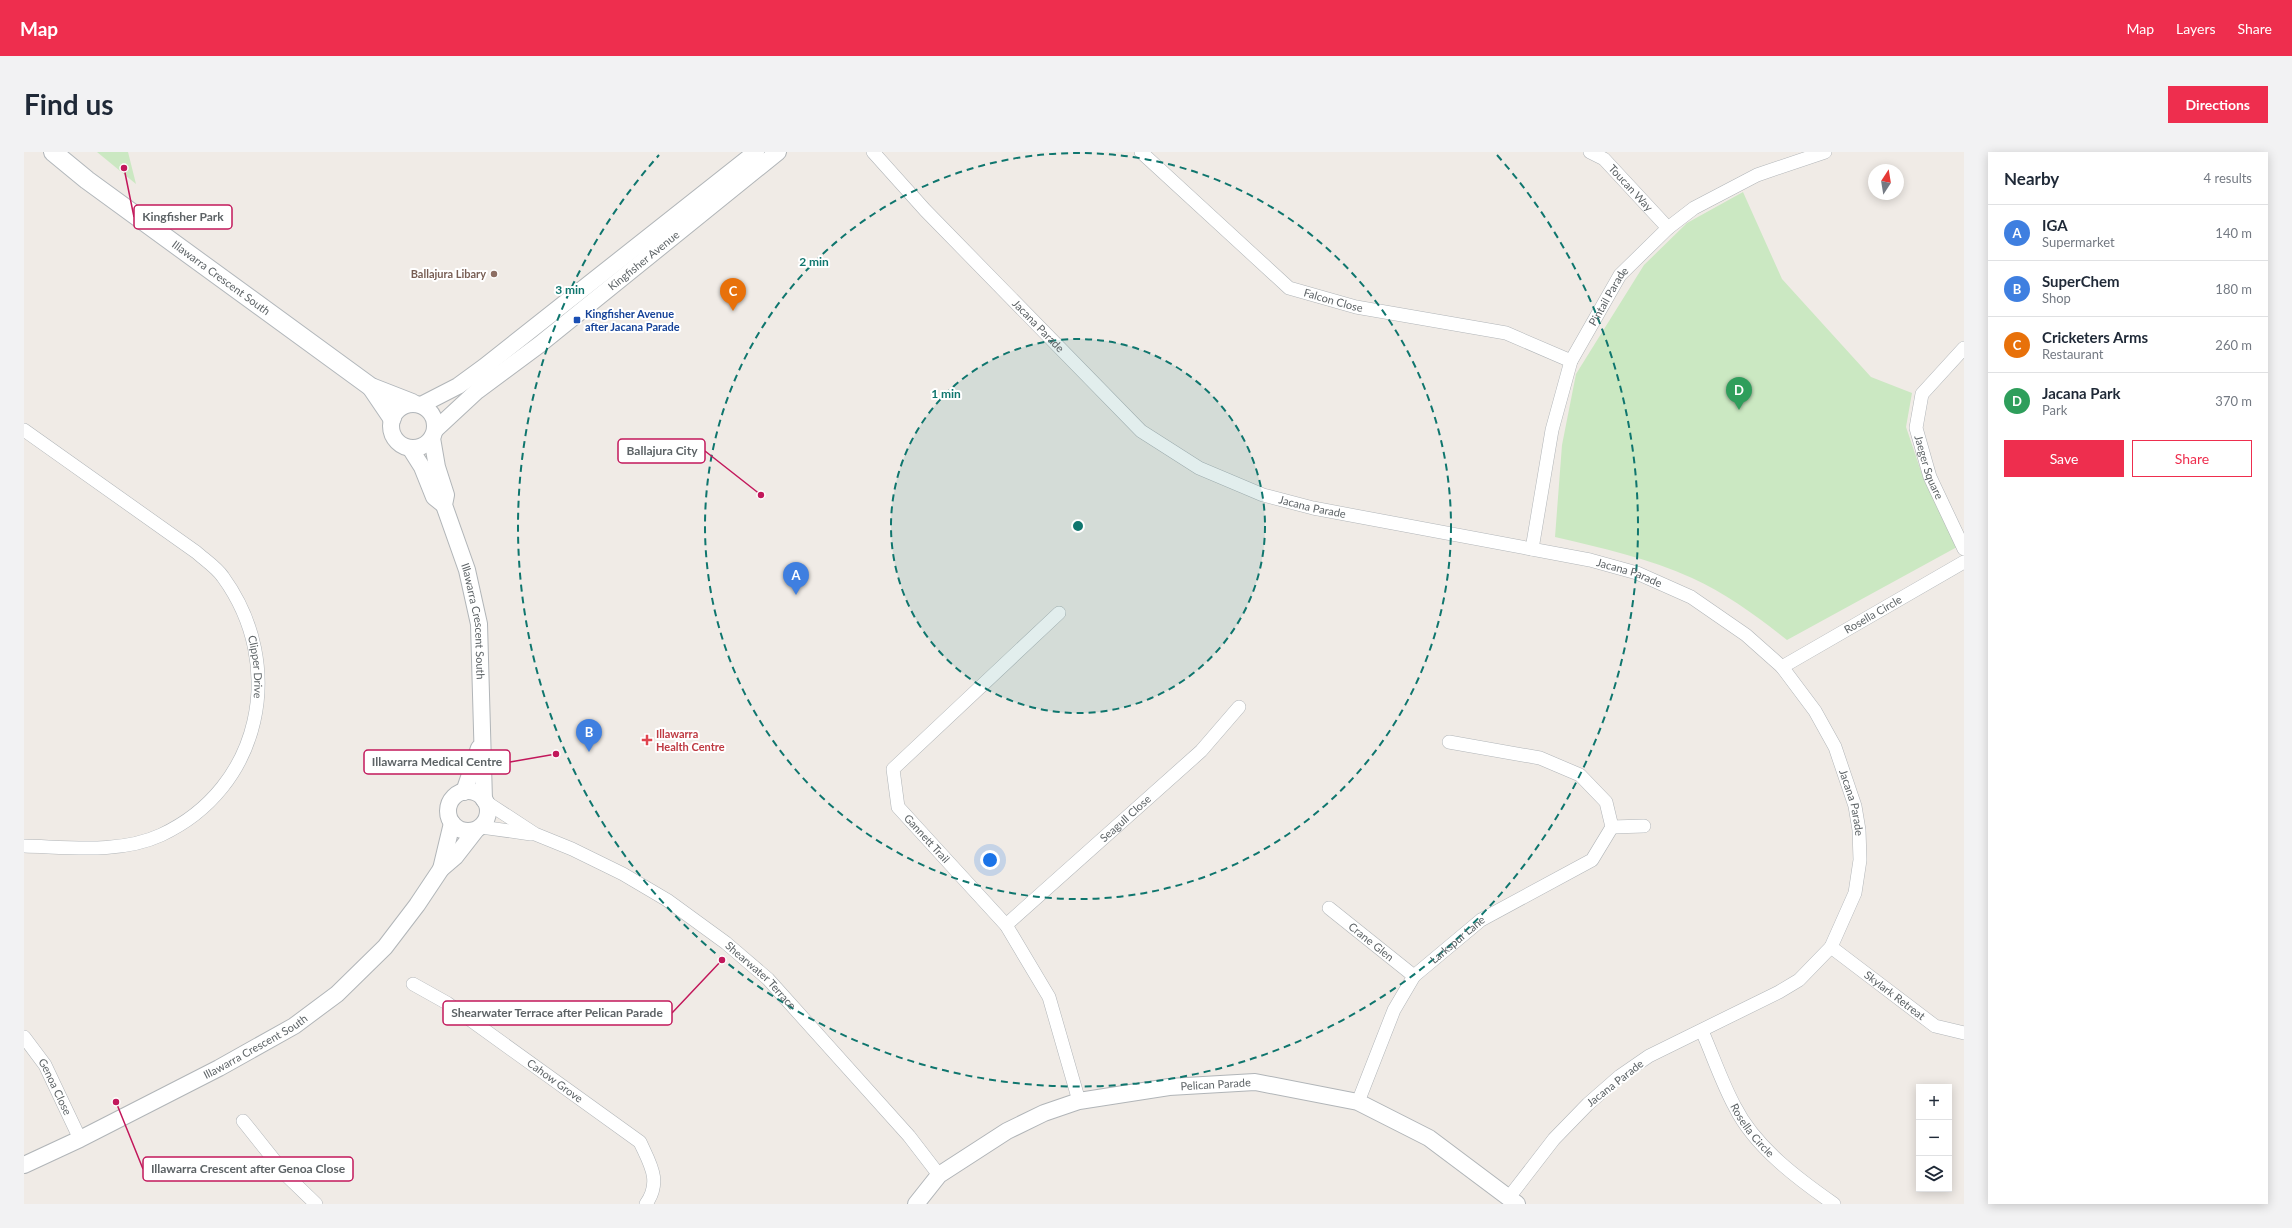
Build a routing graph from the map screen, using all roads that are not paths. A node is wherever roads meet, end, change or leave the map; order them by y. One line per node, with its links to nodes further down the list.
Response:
1 (53, 152): 11 (main road, Illawarra Crescent South)
2 (756, 152): 12 (street, Kingfisher Avenue)
3 (778, 152): 15 (street, Kingfisher Avenue)
4 (873, 152): 18 (street, Jacana Parade)
5 (1141, 152): 10 (street, Falcon Close)
6 (1590, 152): 8 (street, Toucan Way)
7 (1825, 152): 8 (street, Pintail Parade)
8 (1668, 228): 10 (street, Pintail Parade)
9 (1964, 348): 19 (street, Jaeger Square)
10 (1571, 361): 18 (street, Pintail Parade)
11 (371, 387): 12 (main road, Illawarra Crescent South); 13 (main road, Illawarra Crescent South)
12 (416, 404): 13 (street); 15 (street)
13 (392, 418): 16 (street)
14 (24, 430): 33 (street, Clipper Drive)
15 (433, 434): 16 (street); 17 (street, Illawarra Crescent South)
16 (410, 448): 17 (street, Illawarra Crescent South)
17 (444, 505): 24 (street, Illawarra Crescent South)
18 (1532, 549): 22 (street, Jacana Parade)
19 (1964, 549)
20 (1964, 562): 22 (street, Rosella Circle)
21 (1059, 613): 36 (street, Gannett Trail)
22 (1782, 668): 37 (street, Jacana Parade)
23 (1239, 706): 36 (street, Seagull Close)
24 (482, 741): 26 (street, Illawarra Crescent South); 27 (street, Illawarra Crescent South)
25 (1450, 742): 30 (street)
26 (464, 792): 27 (street); 28 (street)
27 (485, 801): 31 (street); 32 (street, Shearwater Terrace)
28 (452, 823): 31 (street); 34 (street, Illawarra Crescent South)
29 (1644, 826): 30 (street)
30 (1612, 827): 38 (street, Larkspur Lane)
31 (478, 829): 32 (street, Shearwater Terrace); 34 (street, Illawarra Crescent South)
32 (535, 834): 48 (street, Shearwater Terrace)
33 (24, 846)
34 (441, 869): 46 (street, Illawarra Crescent South)
35 (1329, 908): 38 (street, Crane Glen)
36 (1006, 925): 43 (street, Gannett Trail)
37 (1831, 947): 40 (street, Jacana Parade); 41 (street, Skylark Retreat)
38 (1414, 976): 44 (street, Larkspur Lane)
39 (413, 984): 51 (street, Cahow Grove)
40 (1702, 1032): 49 (street, Jacana Parade); 53 (street, Rosella Circle)
41 (1964, 1033)
42 (24, 1037): 46 (street, Genoa Close)
43 (1079, 1101): 44 (street, Pelican Parade); 48 (street, Pelican Parade)
44 (1358, 1102): 49 (street, Pelican Parade)
45 (243, 1121): 50 (street)
46 (80, 1139): 47 (street, Illawarra Crescent South)
47 (24, 1165)
48 (939, 1175): 52 (street, Pelican Parade)
49 (1514, 1200)
50 (316, 1204)
51 (646, 1204)
52 (916, 1204)
53 (1834, 1204)

